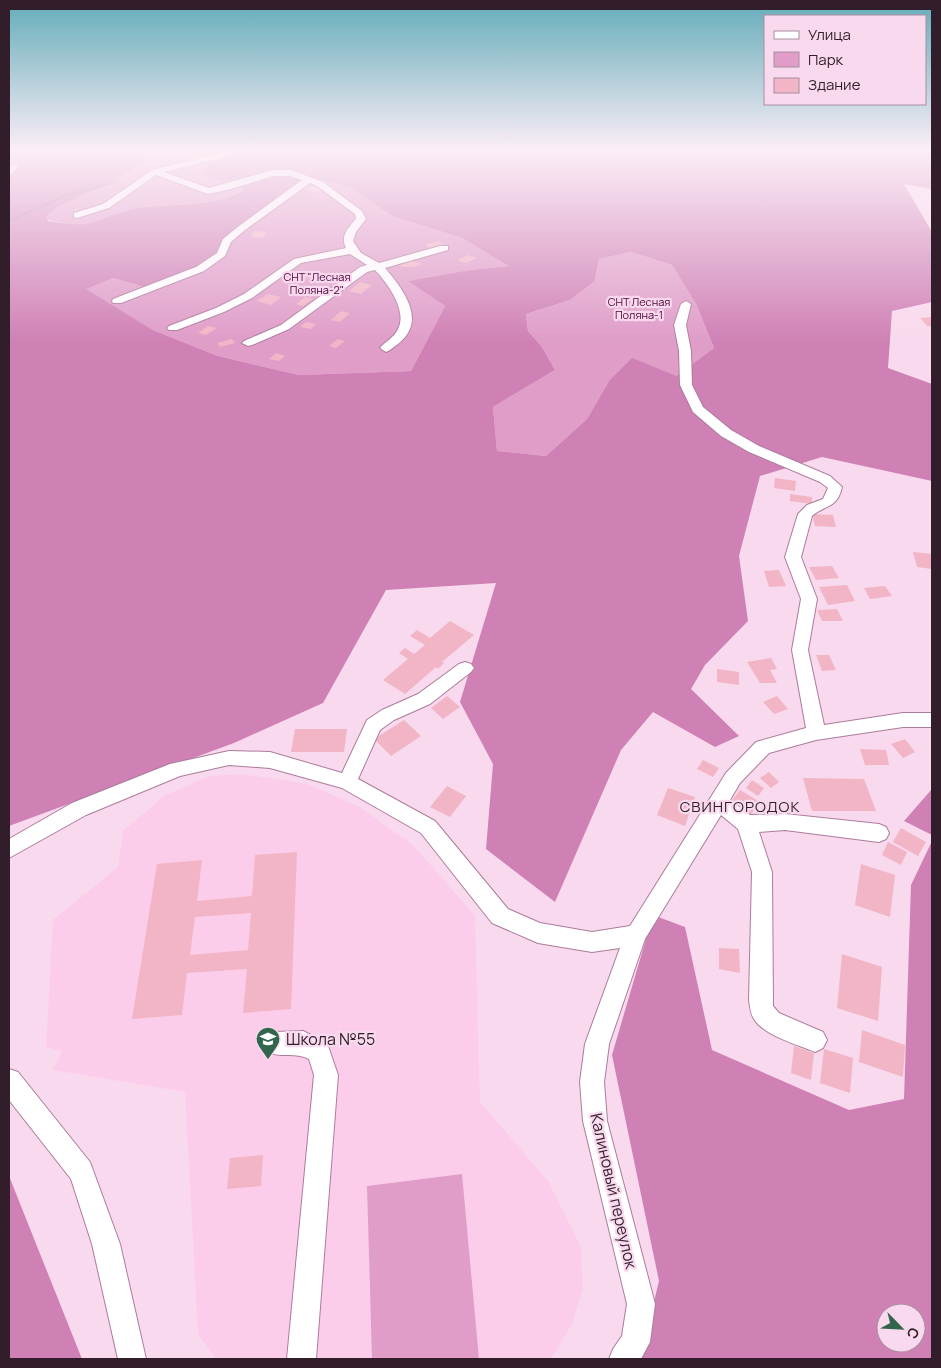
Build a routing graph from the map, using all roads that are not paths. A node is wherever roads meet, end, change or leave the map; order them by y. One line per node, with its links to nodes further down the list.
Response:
1 (84, 213): 4 (street)
2 (263, 213): 8 (street)
3 (360, 213): 6 (street)
4 (77, 215)
5 (444, 248): 7 (street)
6 (353, 250): 7 (street); 10 (street)
7 (378, 267): 11 (street); 12 (street)
8 (117, 301)
9 (686, 304): 15 (street)
10 (173, 328)
11 (248, 344)
12 (386, 348)
13 (466, 668): 16 (street)
14 (932, 720): 15 (street, Калиновый переулок)
15 (816, 733): 17 (street, Калиновый переулок)
16 (347, 782): 20 (street); 21 (street)
17 (718, 802): 18 (street); 21 (street, Калиновый переулок)
18 (746, 824): 19 (street); 22 (street)
19 (880, 833)
20 (9, 849)
21 (636, 934): 27 (street, Калиновый переулок)
22 (815, 1040)
23 (275, 1044): 26 (street)
24 (9, 1081): 25 (street)
25 (132, 1359)
26 (301, 1359)
27 (623, 1359)

